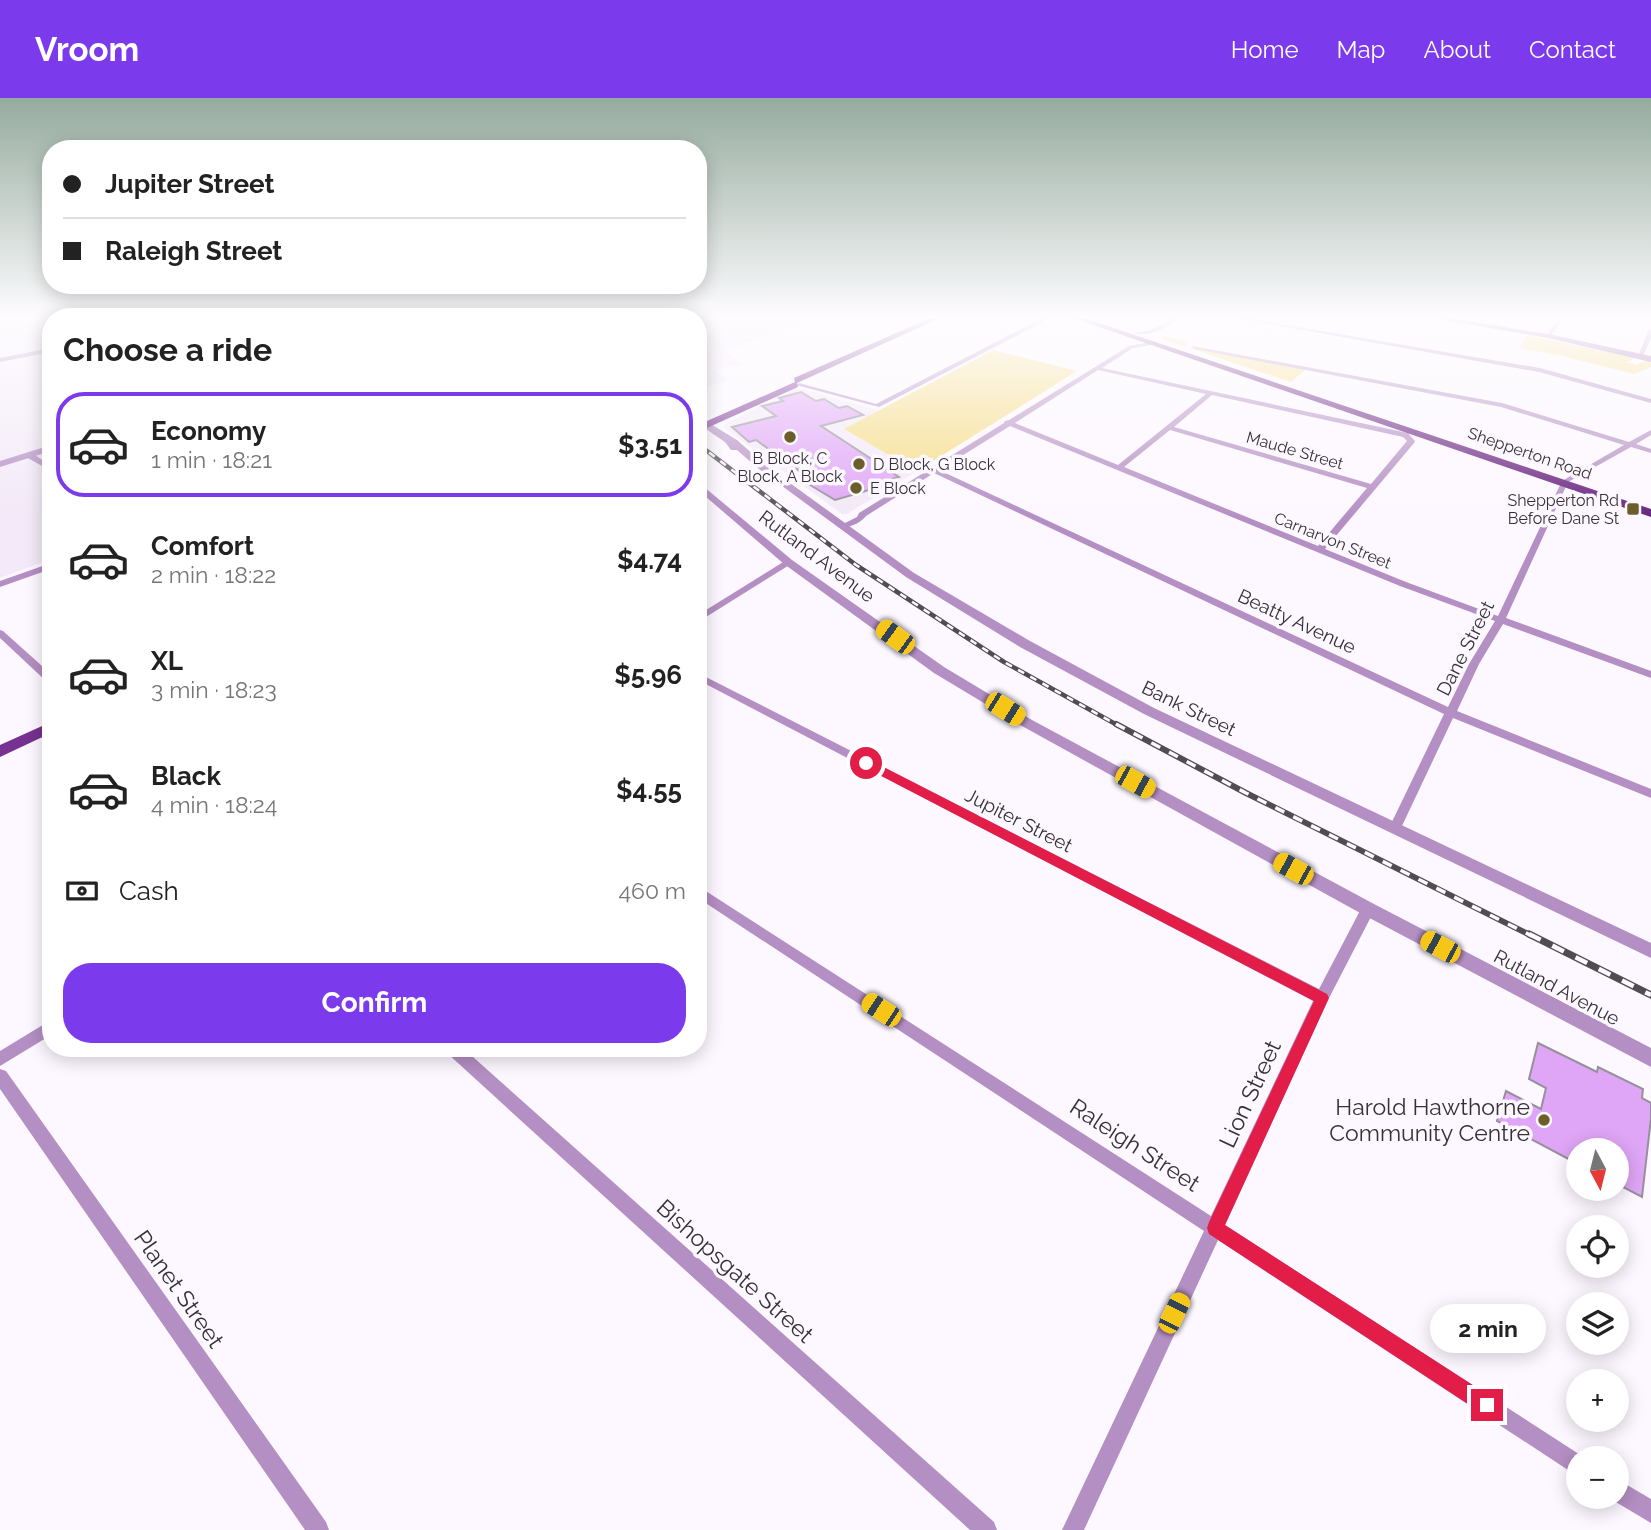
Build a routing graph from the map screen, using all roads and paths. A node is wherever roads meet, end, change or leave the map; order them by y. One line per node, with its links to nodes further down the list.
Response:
1 (793, 386): 11 (main road)
2 (809, 386): 3 (street)
3 (915, 386)
4 (1067, 386): 12 (street)
5 (1178, 386): 9 (street)
6 (1297, 386): 24 (highway, Shepperton Road)
7 (1400, 386): 16 (street)
8 (1596, 386): 10 (street)
9 (1211, 393): 14 (street); 25 (street)
10 (1651, 401)
11 (707, 422)
12 (1007, 422): 22 (street, Carnarvon Street); 23 (street)
13 (707, 428): 28 (street, Bank Street)
14 (1171, 428): 22 (street); 25 (street, Maude Street)
15 (1651, 432): 16 (street)
16 (1630, 444): 18 (street); 24 (street)
17 (42, 451): 19 (street)
18 (1651, 451)
19 (29, 455): 20 (street); 21 (street)
20 (42, 463)
21 (0, 464)
22 (1119, 468): 29 (street, Carnarvon Street)
23 (933, 470): 28 (street); 39 (street, Beatty Avenue)
24 (1567, 481): 27 (highway, Shepperton Road); 34 (street, Dane Street)
25 (1371, 487): 29 (street)
26 (707, 493): 30 (street, Rutland Avenue)
27 (1651, 511)
28 (841, 524): 43 (street, Bank Street)
29 (1320, 550): 34 (street, Carnarvon Street)
30 (788, 562): 33 (street); 45 (street, Rutland Avenue)
31 (42, 569): 32 (street)
32 (0, 584)
33 (707, 613)
34 (1500, 621): 37 (street, Carnarvon Street); 39 (street, Dane Street)
35 (0, 633): 36 (street)
36 (42, 672)
37 (1651, 675)
38 (707, 681): 47 (street, Jupiter Street)
39 (1451, 713): 42 (street, Beatty Avenue); 43 (street, Dane Street)
40 (42, 732): 41 (main road)
41 (0, 752)
42 (1651, 794)
43 (1395, 828): 46 (street, Bank Street)
44 (707, 897): 53 (street, Raleigh Street)
45 (1368, 909): 47 (street, Lion Street); 50 (street, Rutland Avenue)
46 (1651, 951)
47 (1322, 998): 53 (street, Lion Street)
48 (42, 1033): 51 (street)
49 (462, 1057): 58 (street, Bishopsgate Street)
50 (1651, 1058)
51 (0, 1059)
52 (0, 1076): 57 (street, Planet Street)
53 (1215, 1228): 54 (street, Raleigh Street); 59 (street, Lion Street)
54 (1566, 1457)
55 (1629, 1498): 56 (street)
56 (1651, 1512)
57 (318, 1530)
58 (986, 1530)
59 (1073, 1530)

